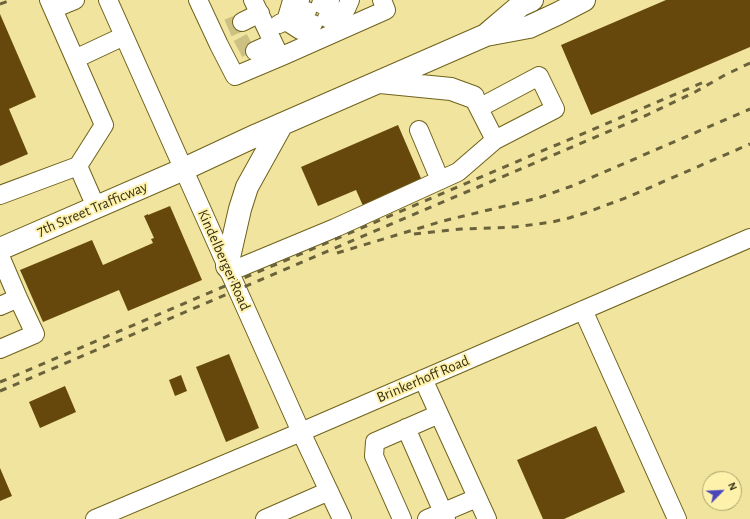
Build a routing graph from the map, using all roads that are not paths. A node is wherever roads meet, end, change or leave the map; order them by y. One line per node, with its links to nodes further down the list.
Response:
1 (75, 0): 8 (street)
2 (198, 0): 13 (street)
3 (350, 0): 9 (street)
4 (382, 0): 10 (street)
5 (532, 0): 11 (main road)
6 (584, 0): 11 (main road)
7 (113, 2): 12 (street, Kindelberger Road)
8 (51, 5): 14 (street)
9 (316, 10): 10 (street)
10 (265, 23): 13 (street); 13 (street); 13 (street)
11 (486, 35): 15 (main road, 7th Street Trafficway)
12 (124, 36): 14 (street); 21 (street, Kindelberger Road)
13 (235, 43)
14 (75, 59): 20 (street)
15 (379, 81): 16 (main road); 17 (main road, 7th Street Trafficway)
16 (476, 102): 19 (street); 19 (street)
17 (282, 124): 21 (main road, 7th Street Trafficway); 28 (main road)
18 (418, 130): 22 (street)
19 (495, 140): 22 (street)
20 (78, 166): 23 (street); 24 (street)
21 (184, 170): 24 (main road, 7th Street Trafficway); 28 (street, Kindelberger Road)
22 (440, 180): 28 (street)
23 (0, 195)
24 (96, 207): 26 (main road, 7th Street Trafficway)
25 (750, 238): 31 (street, Brinkerhoff Road)
26 (0, 249)
27 (0, 256): 29 (street)
28 (228, 269): 36 (street, Kindelberger Road)
29 (18, 298): 30 (street); 32 (street)
30 (0, 306)
31 (583, 310): 33 (street, Brinkerhoff Road); 45 (street)
32 (0, 349)
33 (423, 379): 34 (street); 36 (street, Brinkerhoff Road)
34 (439, 414): 35 (street); 38 (street)
35 (406, 428): 39 (street); 43 (street)
36 (301, 432): 37 (street, Kindelberger Road); 40 (street, Brinkerhoff Road)
37 (329, 491): 41 (street); 42 (street, Kindelberger Road)
38 (477, 498): 39 (street); 44 (street)
39 (439, 517)
40 (95, 519)
41 (265, 519)
42 (342, 519)
43 (402, 519)
44 (487, 519)
45 (677, 519)

